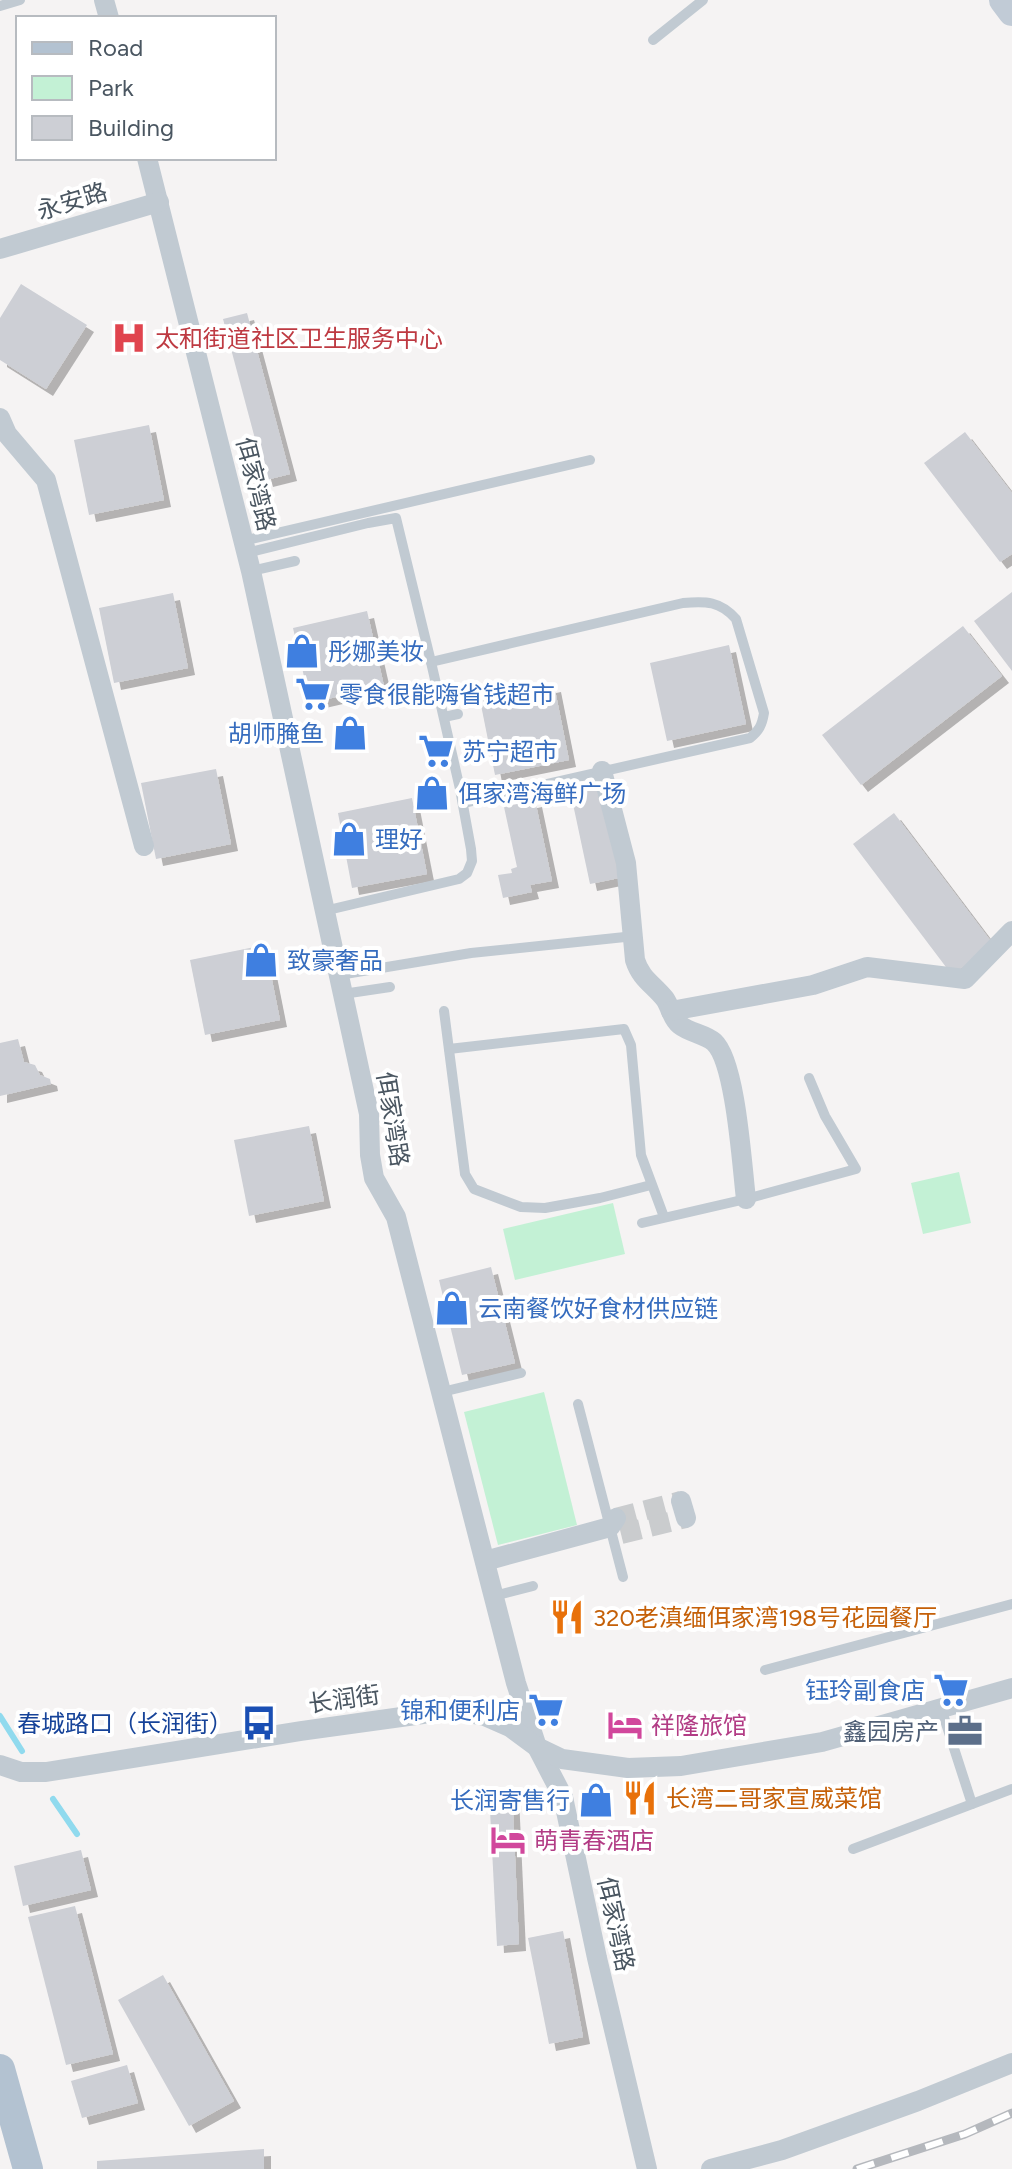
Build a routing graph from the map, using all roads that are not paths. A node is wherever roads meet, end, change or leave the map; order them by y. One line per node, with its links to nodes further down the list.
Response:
1 (20, 0): 4 (lane)
2 (703, 0): 6 (lane)
3 (1003, 0): 5 (street)
4 (0, 6)
5 (1012, 12)
6 (653, 40)
7 (148, 160): 8 (street, 佴家湾路)
8 (159, 202): 9 (street, 永安路); 12 (street, 佴家湾路)
9 (0, 249)
10 (0, 418): 19 (street)
11 (590, 460): 12 (lane)
12 (246, 555): 13 (lane); 14 (lane); 20 (street, 佴家湾路)
13 (295, 561)
14 (431, 662): 16 (lane); 17 (lane)
15 (458, 714): 16 (lane)
16 (444, 717): 18 (lane)
17 (602, 771): 18 (lane); 26 (street)
18 (463, 803): 20 (lane)
19 (144, 846)
20 (324, 911): 23 (street, 佴家湾路)
21 (1012, 931): 26 (street)
22 (625, 937): 23 (lane)
23 (341, 985): 24 (lane); 34 (street, 佴家湾路)
24 (390, 987)
25 (444, 1011): 27 (lane)
26 (671, 1011): 30 (street)
27 (449, 1049): 29 (lane); 29 (lane)
28 (809, 1078): 30 (lane)
29 (651, 1185): 31 (lane)
30 (746, 1199): 31 (lane)
31 (664, 1217): 32 (lane)
32 (642, 1223)
33 (521, 1373): 34 (lane)
34 (442, 1392): 37 (street, 佴家湾路)
35 (578, 1404): 36 (lane)
36 (616, 1527): 37 (street); 38 (lane)
37 (485, 1561): 40 (street, 佴家湾路)
38 (623, 1577)
39 (533, 1586): 40 (lane)
40 (494, 1596): 45 (street, 佴家湾路)
41 (1012, 1604): 42 (lane)
42 (765, 1670)
43 (1012, 1688): 44 (street, 长润街)
44 (941, 1708): 45 (street, 长润街); 48 (lane)
45 (537, 1747): 46 (street, 长润街); 53 (street, 佴家湾路)
46 (0, 1765)
47 (1012, 1789): 48 (lane)
48 (972, 1804): 49 (lane)
49 (853, 1849)
50 (1012, 2063): 54 (street)
51 (0, 2069): 52 (main road)
52 (28, 2169)
53 (647, 2169)
54 (711, 2169)

